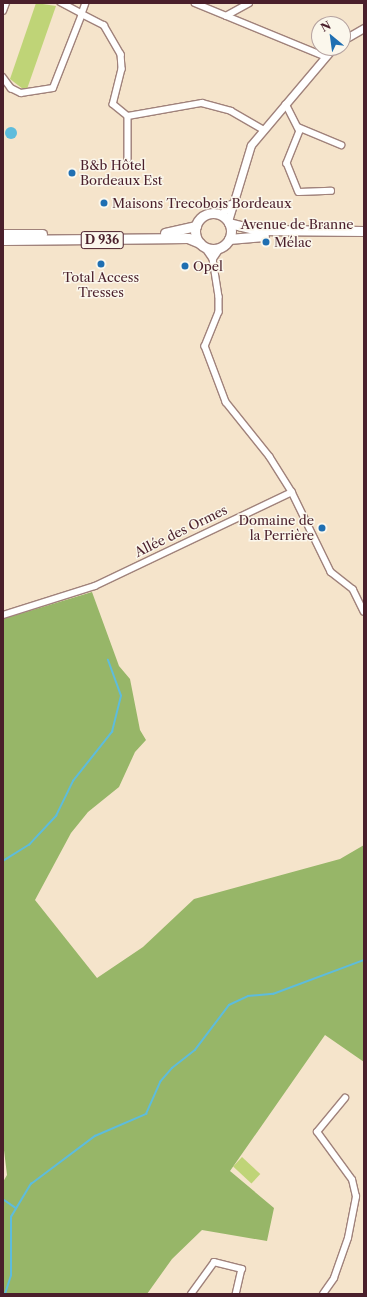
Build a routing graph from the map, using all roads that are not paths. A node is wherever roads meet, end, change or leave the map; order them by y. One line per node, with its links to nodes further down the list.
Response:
1 (6, 3): 6 (street)
2 (61, 3): 7 (street)
3 (86, 3): 7 (street)
4 (195, 3): 8 (street)
5 (249, 3): 8 (street)
6 (3, 11)
7 (82, 14): 13 (street); 15 (street)
8 (226, 16): 11 (street)
9 (364, 28): 10 (street)
10 (351, 35)
11 (311, 51)
12 (324, 56): 14 (street)
13 (3, 77)
14 (286, 104): 16 (street); 17 (street)
15 (128, 116): 17 (street); 19 (street)
16 (298, 127): 18 (street); 20 (street)
17 (264, 130): 21 (street)
18 (341, 145)
19 (128, 159)
20 (331, 192)
21 (226, 220): 22 (main road); 23 (main road, Avenue de Branne); 26 (main road)
22 (196, 226): 24 (main road, D 936); 28 (main road)
23 (364, 231)
24 (3, 234)
25 (364, 237): 26 (main road, Avenue de Branne)
26 (229, 238): 29 (main road)
27 (3, 240): 28 (main road, D 936)
28 (202, 244): 29 (main road); 30 (street)
29 (221, 247): 30 (street)
30 (213, 260): 31 (street)
31 (292, 492): 32 (street); 33 (street, Allée des Ormes)
32 (364, 612)
33 (3, 614)
34 (345, 1098): 37 (street)
35 (191, 1294): 36 (street)
36 (236, 1294)
37 (323, 1294)

